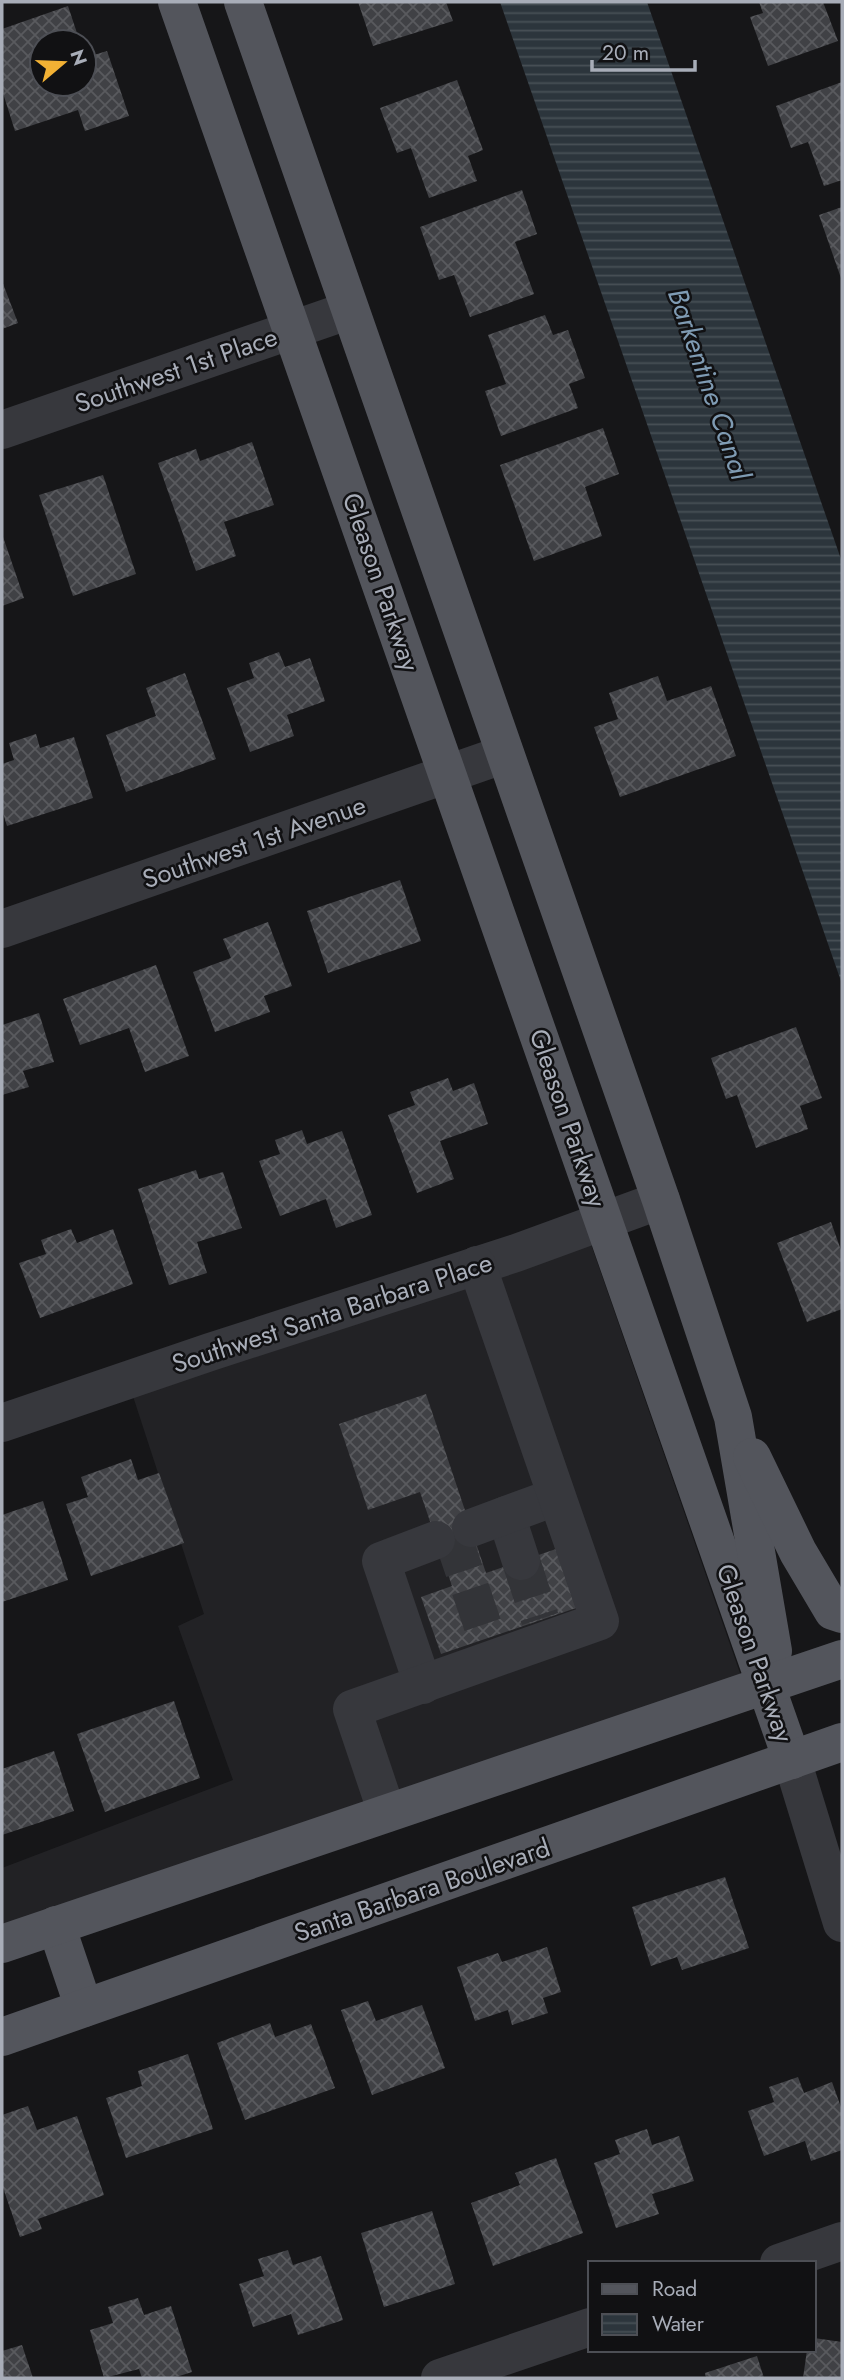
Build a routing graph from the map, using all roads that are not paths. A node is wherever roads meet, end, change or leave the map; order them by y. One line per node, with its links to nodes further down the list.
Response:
1 (177, 2): 4 (main road, Gleason Parkway)
2 (243, 2): 3 (main road, Gleason Parkway)
3 (350, 310): 4 (street, Southwest 1st Place); 6 (main road, Gleason Parkway)
4 (293, 329): 5 (street, Southwest 1st Place); 7 (main road, Gleason Parkway)
5 (2, 430)
6 (505, 754): 7 (street, Southwest 1st Avenue); 9 (main road, Gleason Parkway)
7 (449, 776): 8 (street, Southwest 1st Avenue); 10 (main road, Gleason Parkway)
8 (2, 929)
9 (661, 1200): 10 (street, Southwest Santa Barbara Place); 12 (main road, Gleason Parkway)
10 (603, 1220): 11 (street, Southwest Santa Barbara Place); 19 (main road, Gleason Parkway)
11 (477, 1265): 13 (street, Southwest Santa Barbara Place); 14 (street)
12 (733, 1417): 17 (main road); 19 (main road, Gleason Parkway)
13 (2, 1423)
14 (555, 1497): 15 (street); 20 (street)
15 (471, 1527): 16 (street); 20 (street)
16 (521, 1561)
17 (842, 1614)
18 (842, 1659): 19 (main road)
19 (772, 1684): 22 (main road, Gleason Parkway); 23 (main road)
20 (423, 1685): 23 (street)
21 (842, 1742): 22 (main road, Santa Barbara Boulevard)
22 (792, 1760): 24 (street); 27 (main road, Santa Barbara Boulevard)
23 (387, 1813): 25 (main road)
24 (842, 1923)
25 (56, 1925): 26 (main road); 27 (main road)
26 (2, 1944)
27 (84, 2008): 28 (main road, Santa Barbara Boulevard)
28 (2, 2037)
29 (842, 2241): 30 (street)
30 (785, 2261)
31 (588, 2328): 32 (street)
32 (440, 2378)

